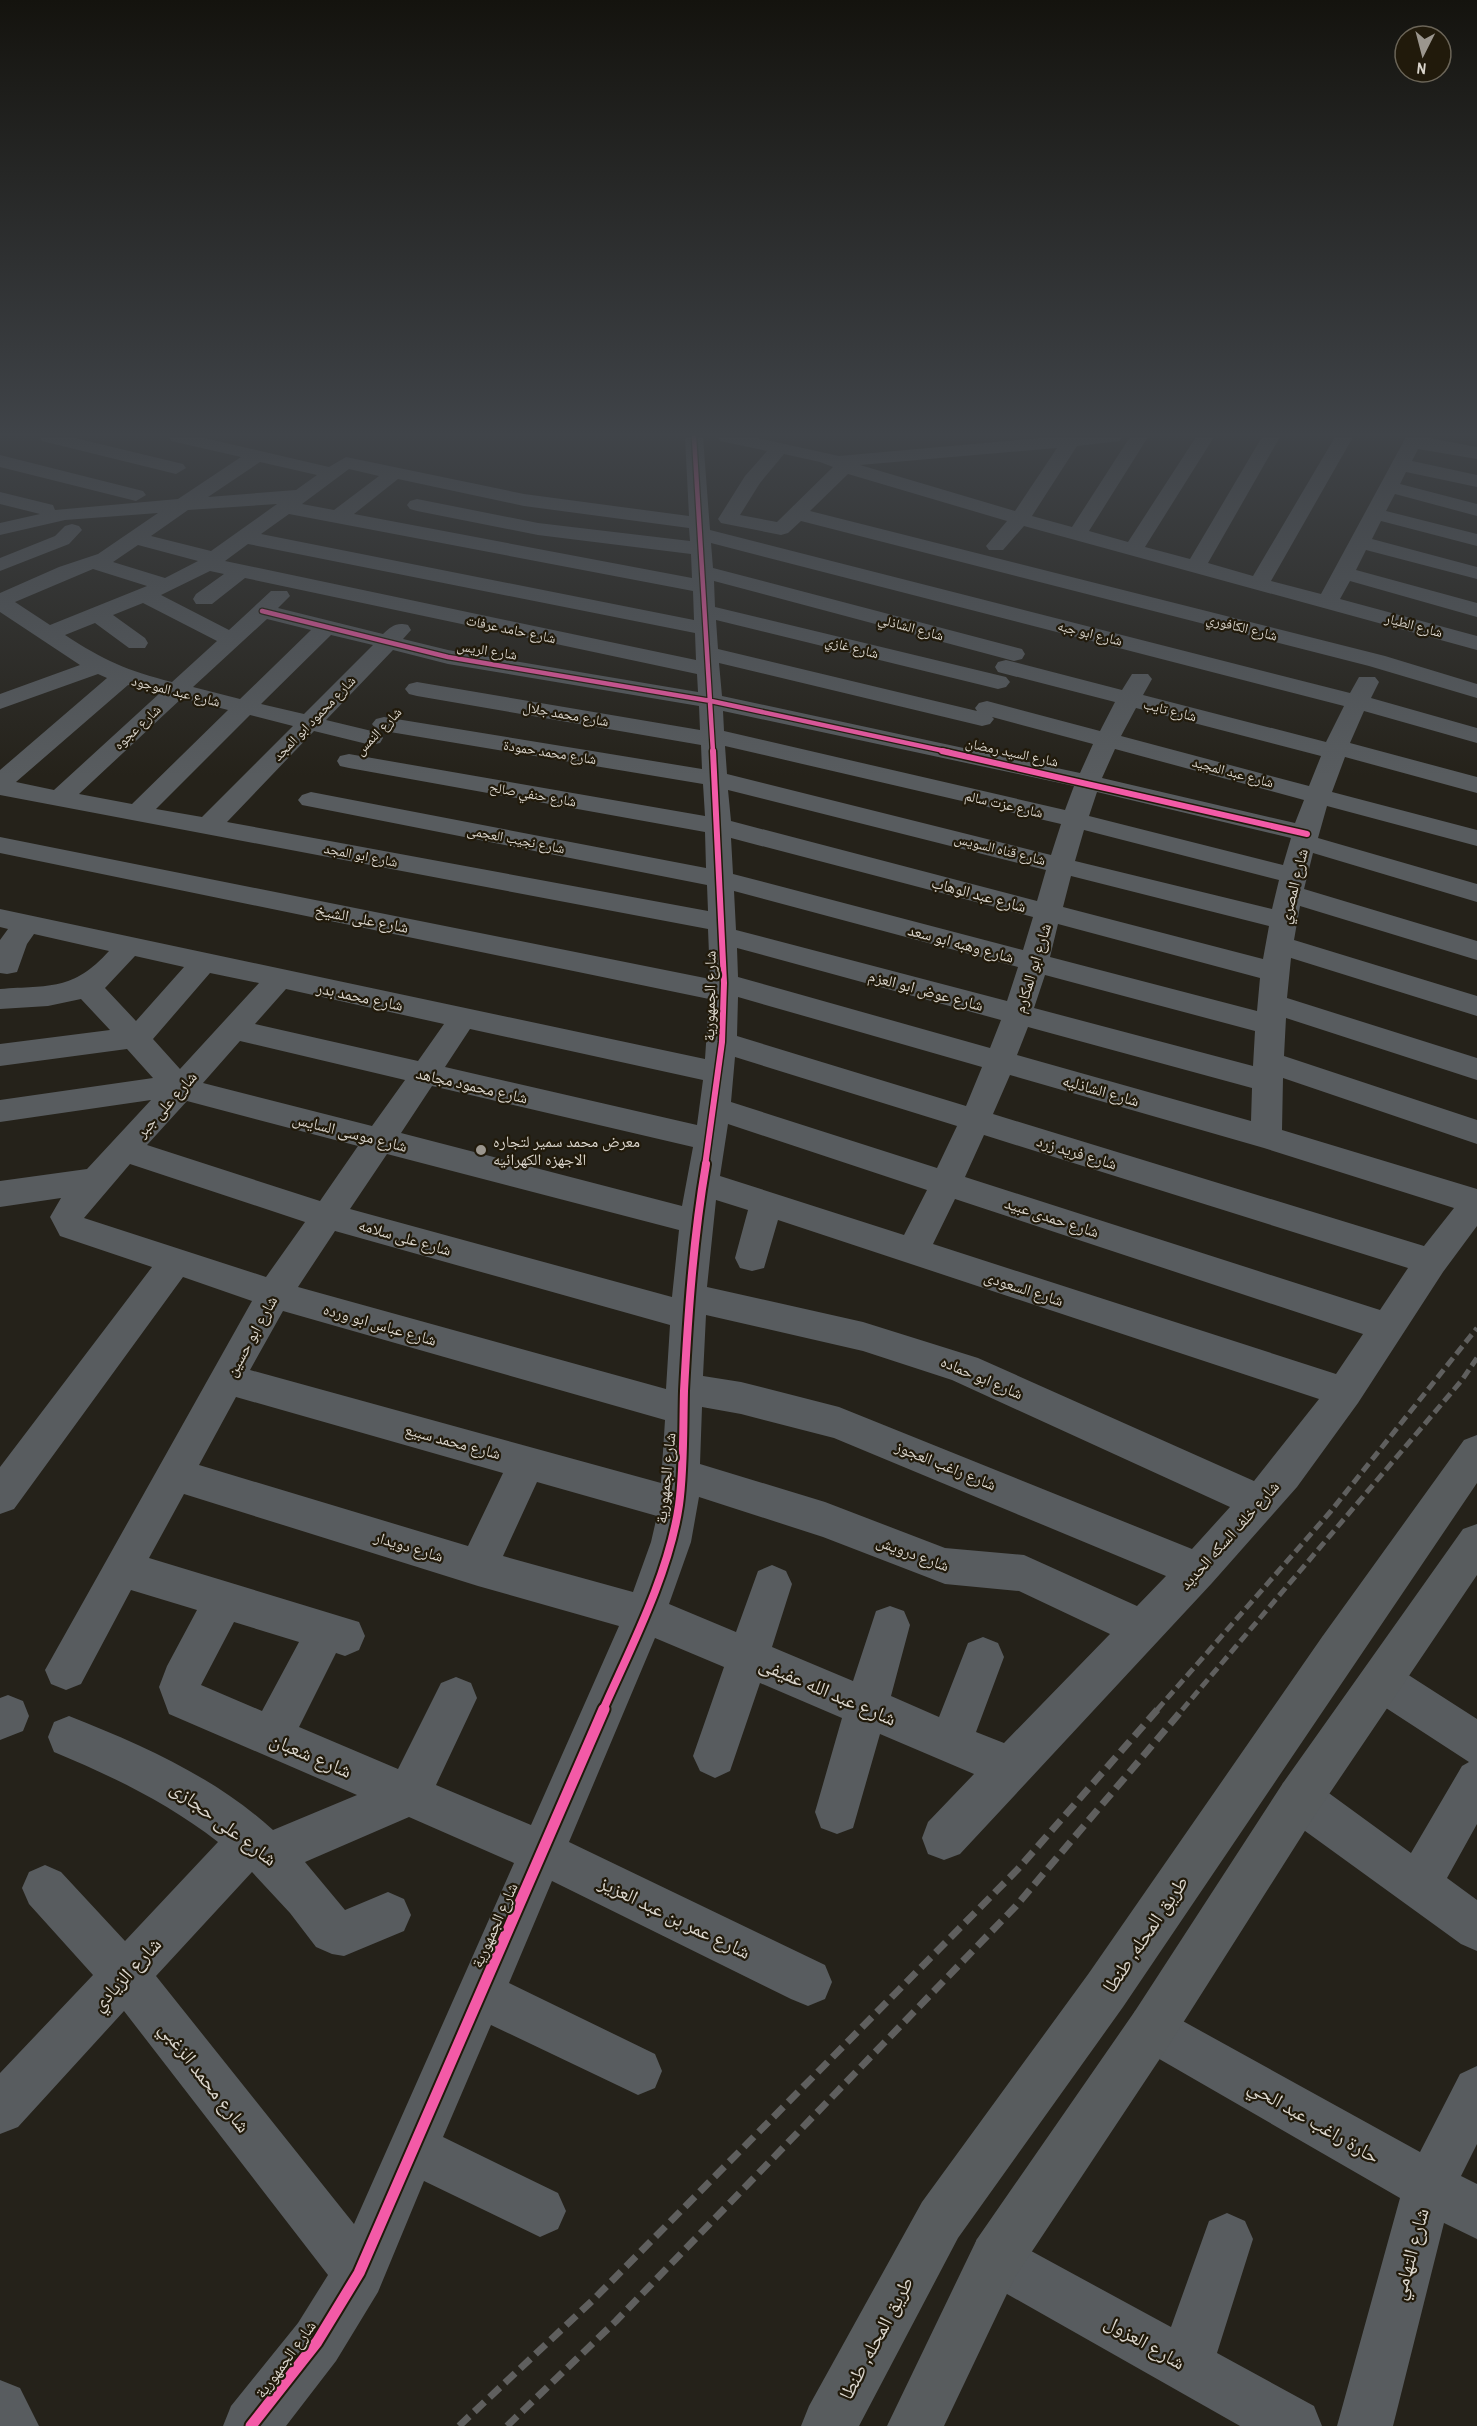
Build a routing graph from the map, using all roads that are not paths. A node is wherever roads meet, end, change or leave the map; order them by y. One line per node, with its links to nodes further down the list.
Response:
1 (37, 550): 20 (street)
2 (116, 550): 18 (street)
3 (175, 550): 17 (street, شارع حامد عرفات)
4 (228, 550): 17 (street)
5 (318, 550): 39 (street, شارع غازي)
6 (702, 550): 39 (street, شارع الجمهورية)
7 (713, 550): 52 (street, شارع الشاذلي)
8 (720, 550): 62 (street, شارع ابو جبه)
9 (940, 550): 22 (street, شارع الكافوري)
10 (1094, 550): 19 (street, شارع الطيار)
11 (1120, 550): 19 (street)
12 (1196, 550): 26 (street)
13 (1278, 550): 29 (street)
14 (1356, 550): 23 (street)
15 (1391, 550): 24 (street)
16 (1036, 552): 22 (street)
17 (212, 562): 21 (street, شارع حامد عرفات); 28 (street)
18 (95, 563): 25 (street); 28 (street)
19 (1110, 564): 22 (street, شارع الكافوري); 26 (street, شارع الكافوري); 26 (street, شارع الطيار)
20 (0, 565)
21 (241, 571): 27 (street, شارع حامد عرفات); 32 (street)
22 (1022, 571)
23 (1344, 573): 34 (street); 37 (street)
24 (1477, 573)
25 (46, 580): 30 (street); 33 (street)
26 (1175, 581): 29 (street, شارع الطيار); 50 (street, شارع الكافوري)
27 (293, 582): 36 (street, شارع حامد عرفات); 38 (street, شارع عجوه)
28 (167, 585): 31 (street)
29 (1258, 585): 34 (street, شارع الطيار)
30 (66, 590)
31 (144, 595): 35 (street); 44 (street)
32 (204, 598)
33 (0, 602): 43 (street, شارع عبد الموجود)
34 (1327, 604): 41 (street, شارع الطيار)
35 (96, 608): 43 (street); 45 (street)
36 (420, 609): 40 (street, شارع حامد عرفات); 47 (street, شارع محمود ابو المجد)
37 (1477, 610)
38 (262, 611): 42 (street, شارع الريس); 44 (street, شارع عجوه)
39 (706, 620): 51 (street, شارع الجمهورية); 52 (street, شارع غازي)
40 (482, 622): 48 (street, شارع حامد عرفات); 49 (street, شارع النمس)
41 (1403, 622): 46 (street, شارع الطيار); 50 (street, شارع المصري)
42 (325, 628): 47 (street, شارع الريس); 63 (street)
43 (49, 634): 53 (street, شارع عبد الموجود)
44 (231, 640): 59 (street, شارع عجوه)
45 (137, 643)
46 (1477, 643)
47 (387, 644): 49 (street, شارع الريس); 66 (street, شارع محمود ابو المجد)
48 (632, 654): 51 (street, شارع حامد عرفات); 55 (street)
49 (448, 657): 55 (street, شارع الريس); 56 (street, شارع النمس)
50 (1377, 661): 58 (street, شارع الكافوري); 62 (street, شارع المصري)
51 (709, 662): 61 (street, شارع الجمهورية); 64 (street, شارع حامد عرفات)
52 (1009, 663): 57 (street, شارع تايب); 64 (street)
53 (99, 666): 54 (street, شارع عبد الموجود); 60 (street)
54 (123, 677): 59 (street, شارع عبد الموجود); 77 (street)
55 (611, 684): 61 (street, شارع الريس); 65 (street)
56 (417, 689): 65 (street, شارع محمد جلال); 67 (street, شارع النمس)
57 (1135, 689): 70 (street, شارع ابو المكارم); 71 (street, شارع تايب)
58 (1477, 691)
59 (175, 692): 63 (street, شارع عبد الموجود); 80 (street, شارع عجوه)
60 (3, 696)
61 (711, 701): 69 (street, شارع الجمهورية); 73 (street, شارع السيد رمضان)
62 (1357, 702): 68 (street, شارع ابو جبه); 71 (street, شارع المصري)
63 (244, 708): 66 (street, شارع عبد الموجود); 82 (street)
64 (985, 714): 70 (street, شارع عبد المجيد); 73 (street)
65 (587, 718): 69 (street, شارع محمد جلال); 72 (street)
66 (309, 723): 67 (street, شارع عبد الموجود); 85 (street, شارع محمود ابو المجد)
67 (378, 731): 72 (street, شارع محمد حمودة); 74 (street, شارع النمس)
68 (1477, 736)
69 (713, 738): 75 (street, شارع الجمهورية); 84 (street, شارع عزت سالم)
70 (1107, 738): 76 (street, شارع ابو المكارم); 79 (street, شارع عبد المجيد)
71 (1336, 750): 78 (street, شارع تايب); 79 (street, شارع المصري)
72 (562, 754): 75 (street, شارع محمد حمودة); 83 (street)
73 (966, 755): 76 (street, شارع السيد رمضان)
74 (349, 761): 81 (street, شارع النمس); 83 (street, شارع حنفي صالح)
75 (716, 779): 86 (street, شارع الجمهورية); 91 (street, شارع قناه السويس)
76 (1088, 782): 84 (street, شارع ابو المكارم); 87 (street, شارع السيد رمضان)
77 (0, 785): 80 (street, شارع ابو المجد)
78 (1477, 785)
79 (1319, 795): 87 (street, شارع المصري); 88 (street, شارع عبد المجيد)
80 (60, 798): 82 (street, شارع ابو المجد)
81 (311, 800): 83 (street, شارع نجيب العجمى); 89 (street, شارع النمس)
82 (137, 813): 85 (street, شارع ابو المجد)
83 (519, 815): 86 (street, شارع حنفي صالح); 92 (street); 93 (street, شارع نجيب العجمى)
84 (1076, 820): 91 (street, شارع ابو المكارم); 94 (street, شارع عزت سالم)
85 (208, 826): 89 (street, شارع ابو المجد)
86 (718, 826): 93 (street, شارع الجمهورية); 96 (street, شارع عبد الوهاب)
87 (1305, 838): 94 (street, شارع المصري); 95 (street, شارع السيد رمضان)
88 (1477, 838)
89 (274, 839): 92 (street, شارع ابو المجد)
90 (0, 845): 107 (street, شارع على الشيخ)
91 (1063, 864): 96 (street, شارع ابو المكارم); 100 (street, شارع قناه السويس)
92 (476, 877): 98 (street, شارع ابو المجد)
93 (720, 879): 98 (street, شارع الجمهورية); 103 (street, شارع وهبه ابو سعد)
94 (1292, 884): 100 (street, شارع المصري); 101 (street, شارع عزت سالم)
95 (1477, 893)
96 (1050, 912): 100 (street, شارع عبد الوهاب); 103 (street, شارع ابو المكارم)
97 (13, 921): 99 (street, شارع محمد بدر); 104 (street)
98 (722, 929): 107 (street, شارع الجمهورية); 110 (street, شارع عوض ابو العزم)
99 (129, 946): 102 (street, شارع محمد بدر); 106 (street)
100 (1279, 946): 109 (street); 111 (street, شارع المصري)
101 (1477, 951)
102 (204, 962): 105 (street, شارع محمد بدر); 114 (street)
103 (1035, 963): 110 (street, شارع ابو المكارم); 111 (street, شارع وهبه ابو سعد)
104 (7, 965)
105 (279, 979): 112 (street, شارع محمد بدر); 113 (street, شارع على جبر)
106 (86, 986): 108 (street); 114 (street)
107 (724, 987): 116 (street, شارع الشاذليه); 121 (street, شارع الجمهورية)
108 (0, 999)
109 (1477, 1006)
110 (1018, 1014): 116 (street, شارع ابو المكارم); 118 (street, شارع عوض ابو العزم)
111 (1271, 1014): 117 (street, شارع وهبه ابو سعد); 118 (street, شارع المصري)
112 (462, 1018): 119 (street, شارع ابو حسين); 121 (street, شارع محمد بدر)
113 (233, 1029): 119 (street, شارع محمود مجاهد); 120 (street, شارع على جبر)
114 (133, 1038): 115 (street); 120 (street)
115 (0, 1055)
116 (1000, 1062): 123 (street, شارع ابو المكارم); 125 (street, شارع الشاذليه)
117 (1477, 1069)
118 (1269, 1072): 124 (street, شارع عوض ابو العزم); 125 (street, شارع المصري)
119 (424, 1074): 121 (street, شارع محمود مجاهد); 126 (street, شارع ابو حسين)
120 (180, 1088): 122 (street, شارع موسى السايس); 126 (street, شارع موسى السايس); 127 (street, شارع على جبر)
121 (717, 1091): 123 (street, شارع فريد زرد); 129 (street, شارع حمدى عبيد); 131 (street, شارع الجمهورية)
122 (0, 1111)
123 (976, 1120): 129 (street, شارع ابو المكارم); 139 (street, شارع فريد زرد)
124 (1477, 1132)
125 (1266, 1137): 132 (street, شارع الشاذليه)
126 (380, 1139): 131 (street, شارع موسى السايس); 134 (street, شارع ابو حسين)
127 (124, 1150): 128 (street, شارع على جبر); 134 (street, شارع على سلامه)
128 (97, 1180): 130 (street); 135 (street, شارع على جبر)
129 (947, 1182): 136 (street, شارع ابو المكارم); 142 (street, شارع حمدى عبيد)
130 (0, 1194)
131 (700, 1202): 133 (street, شارع السعودى); 141 (street, شارع الجمهورية)
132 (1477, 1202): 139 (street, شارع خلف السكه الحديد)
133 (766, 1204): 136 (street, شارع السعودى); 137 (street)
134 (328, 1216): 140 (street, شارع ابو حسين); 141 (street, شارع على سلامه)
135 (78, 1230): 138 (street, شارع عباس ابو ورده)
136 (912, 1253): 144 (street, شارع السعودى)
137 (752, 1257)
138 (176, 1261): 140 (street, شارع عباس ابو ورده); 150 (street)
139 (1431, 1262): 142 (street, شارع خلف السكه الحديد)
140 (274, 1294): 143 (street, شارع ابو حسين); 145 (street, شارع عباس ابو ورده)
141 (689, 1307): 145 (street, شارع الجمهورية); 151 (street, شارع ابو حماده)
142 (1387, 1328): 144 (street, شارع خلف السكه الحديد)
143 (227, 1379): 147 (street, شارع محمد سبيع); 148 (street, شارع ابو حسين)
144 (1345, 1392): 151 (street, شارع خلف السكه الحديد)
145 (684, 1400): 149 (street, شارع الجمهورية); 155 (street, شارع راغب العجوز)
146 (1477, 1452): 202 (main road, طريق المحله, طنطا)
147 (526, 1462): 149 (street, شارع محمد سبيع); 153 (street)
148 (175, 1474): 153 (street, شارع دويدار); 154 (street, شارع ابو حسين)
149 (680, 1490): 158 (street, شارع الجمهورية); 160 (street, شارع درويش)
150 (0, 1497)
151 (1259, 1502): 155 (street, شارع خلف السكه الحديد)
152 (1474, 1552): 164 (main road)
153 (478, 1568): 158 (street, شارع دويدار)
154 (122, 1569): 157 (street); 163 (street, شارع ابو حسين)
155 (1198, 1570): 160 (street, شارع خلف السكه الحديد)
156 (772, 1584): 161 (street)
157 (224, 1600): 168 (street, شارع شعبان); 168 (street)
158 (645, 1614): 161 (street, شارع عبد الله عفيفى); 179 (street, شارع الجمهورية)
159 (890, 1625): 166 (street)
160 (1142, 1628): 172 (street, شارع خلف السكه الحديد)
161 (748, 1657): 166 (street, شارع عبد الله عفيفى); 171 (street)
162 (983, 1657): 169 (street)
163 (66, 1670)
164 (1381, 1681): 170 (street); 175 (main road)
165 (456, 1698): 174 (street)
166 (867, 1707): 169 (street, شارع عبد الله عفيفى); 176 (street)
167 (69, 1737): 178 (street, شارع على حجازى)
168 (271, 1738): 174 (street, شارع شعبان)
169 (951, 1742): 172 (street, شارع عبد الله عفيفى)
170 (1477, 1743)
171 (715, 1756)
172 (1011, 1768): 177 (street, شارع خلف السكه الحديد)
173 (1477, 1781): 180 (street)
174 (407, 1796): 178 (street); 179 (street, شارع شعبان)
175 (1299, 1799): 180 (street); 187 (main road)
176 (837, 1812)
177 (944, 1838)
178 (261, 1847): 182 (street, شارع على حجازى); 184 (street, شارع الزيادي)
179 (541, 1852): 185 (street, شارع عمر بن عبد العزيز); 186 (street, شارع الجمهورية)
180 (1418, 1886): 183 (street)
181 (45, 1888): 184 (street, شارع محمد الزغبي)
182 (388, 1915)
183 (1477, 1928)
184 (124, 1975): 190 (street, شارع الزيادي); 197 (street, شارع محمد الزغبي)
185 (808, 1982)
186 (479, 1994): 188 (street); 191 (street, شارع الجمهورية)
187 (1152, 2028): 192 (street, حارة راغب عبد الحي); 196 (main road)
188 (639, 2071)
189 (1477, 2091): 192 (street, شارع التهامي)
190 (0, 2109)
191 (413, 2149): 193 (street); 197 (street, شارع الجمهورية)
192 (1429, 2187): 194 (street, حارة راغب عبد الحي); 205 (street, شارع التهامي)
193 (540, 2211)
194 (1477, 2213)
195 (1227, 2239): 198 (street)
196 (996, 2258): 198 (street, شارع العزول); 203 (main road)
197 (359, 2273): 201 (street, شارع الجمهورية)
198 (1186, 2365): 204 (street, شارع العزول)
199 (0, 2408): 200 (street)
200 (11, 2426)
201 (251, 2426)
202 (830, 2426)
203 (915, 2426)
204 (1294, 2426)
205 (1365, 2426)

